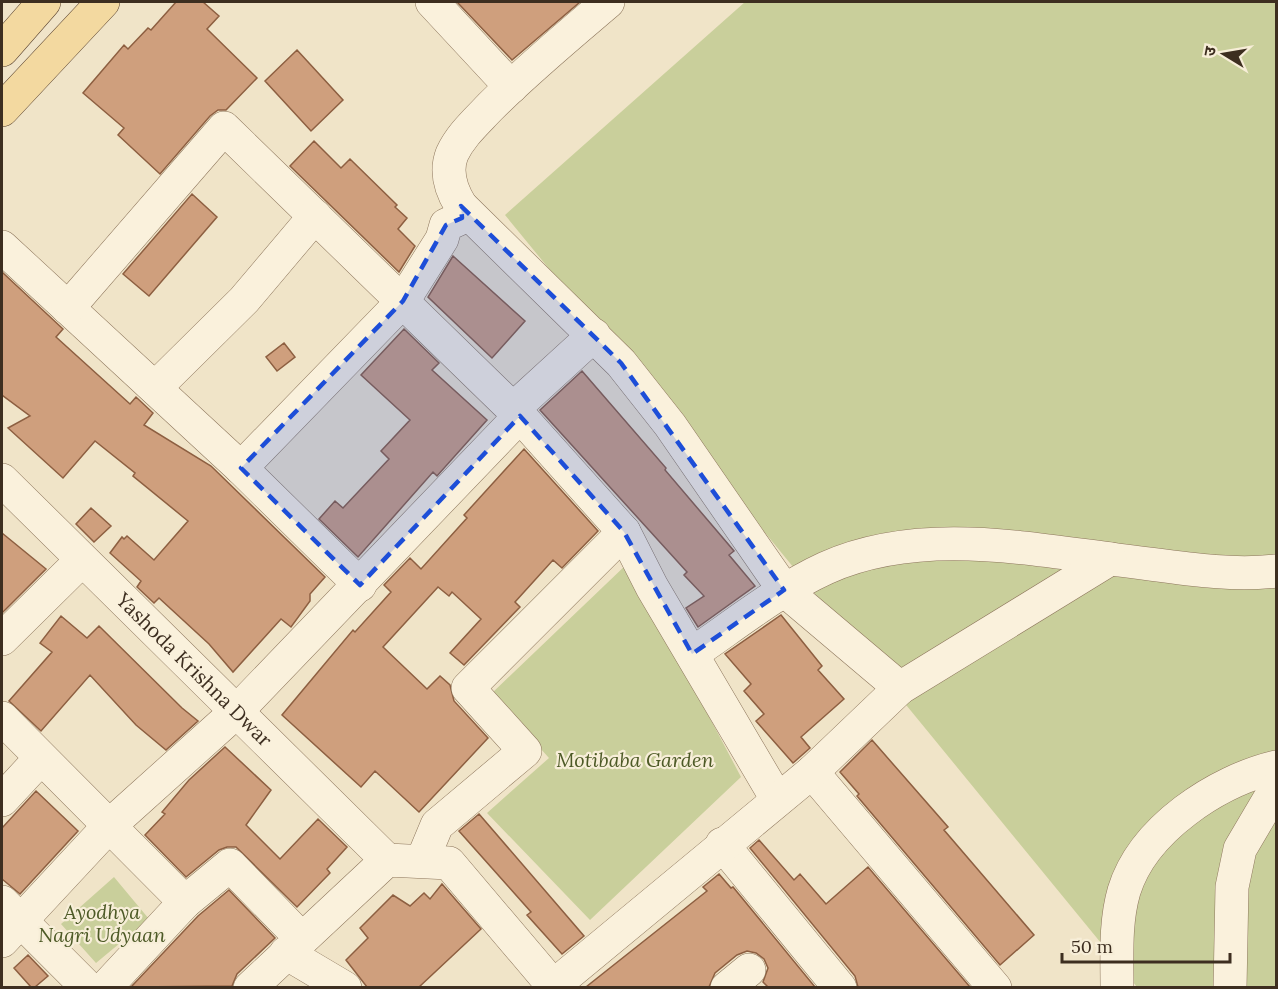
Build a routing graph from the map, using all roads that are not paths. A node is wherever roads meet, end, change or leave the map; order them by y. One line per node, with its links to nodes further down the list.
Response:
1 (44, 2): 5 (main road)
2 (103, 2): 7 (main road)
3 (432, 2): 6 (street)
4 (608, 2): 6 (street)
5 (2, 50)
6 (511, 87): 8 (street)
7 (2, 110)
8 (461, 206): 11 (street); 13 (street)
9 (315, 216): 11 (street); 12 (street); 14 (street)
10 (2, 247): 12 (street)
11 (403, 301): 15 (street); 16 (street)
12 (68, 308): 14 (street)
13 (594, 335): 15 (street); 23 (street)
14 (154, 388): 16 (street)
15 (517, 412): 18 (street); 22 (street)
16 (241, 468): 22 (street)
17 (2, 480): 20 (street, Yashoda Krishna Dwar)
18 (624, 532): 25 (street); 38 (street)
19 (1110, 559): 21 (street); 23 (street); 26 (street)
20 (82, 561): 24 (street); 27 (street, Yashoda Krishna Dwar)
21 (1276, 571)
22 (360, 585): 27 (street)
23 (784, 590): 25 (street); 26 (street)
24 (2, 639)
25 (692, 654): 33 (street)
26 (900, 688): 31 (street)
27 (237, 711): 35 (street); 37 (street, Yashoda Krishna Dwar)
28 (2, 718): 29 (street)
29 (41, 758): 34 (street); 35 (street)
30 (1276, 767): 49 (street)
31 (812, 772): 33 (street); 48 (street)
32 (1276, 788): 50 (street)
33 (777, 799): 36 (street)
34 (2, 800)
35 (109, 826): 39 (street); 40 (street)
36 (722, 844): 46 (street); 47 (street)
37 (387, 860): 38 (street); 41 (street)
38 (422, 861): 46 (street)
39 (184, 902): 41 (street); 43 (street)
40 (8, 921): 42 (street)
41 (294, 946): 44 (street); 45 (street)
42 (88, 987)
43 (105, 987)
44 (250, 987)
45 (345, 987)
46 (553, 987)
47 (840, 987)
48 (995, 987)
49 (1117, 987)
50 (1230, 987)

